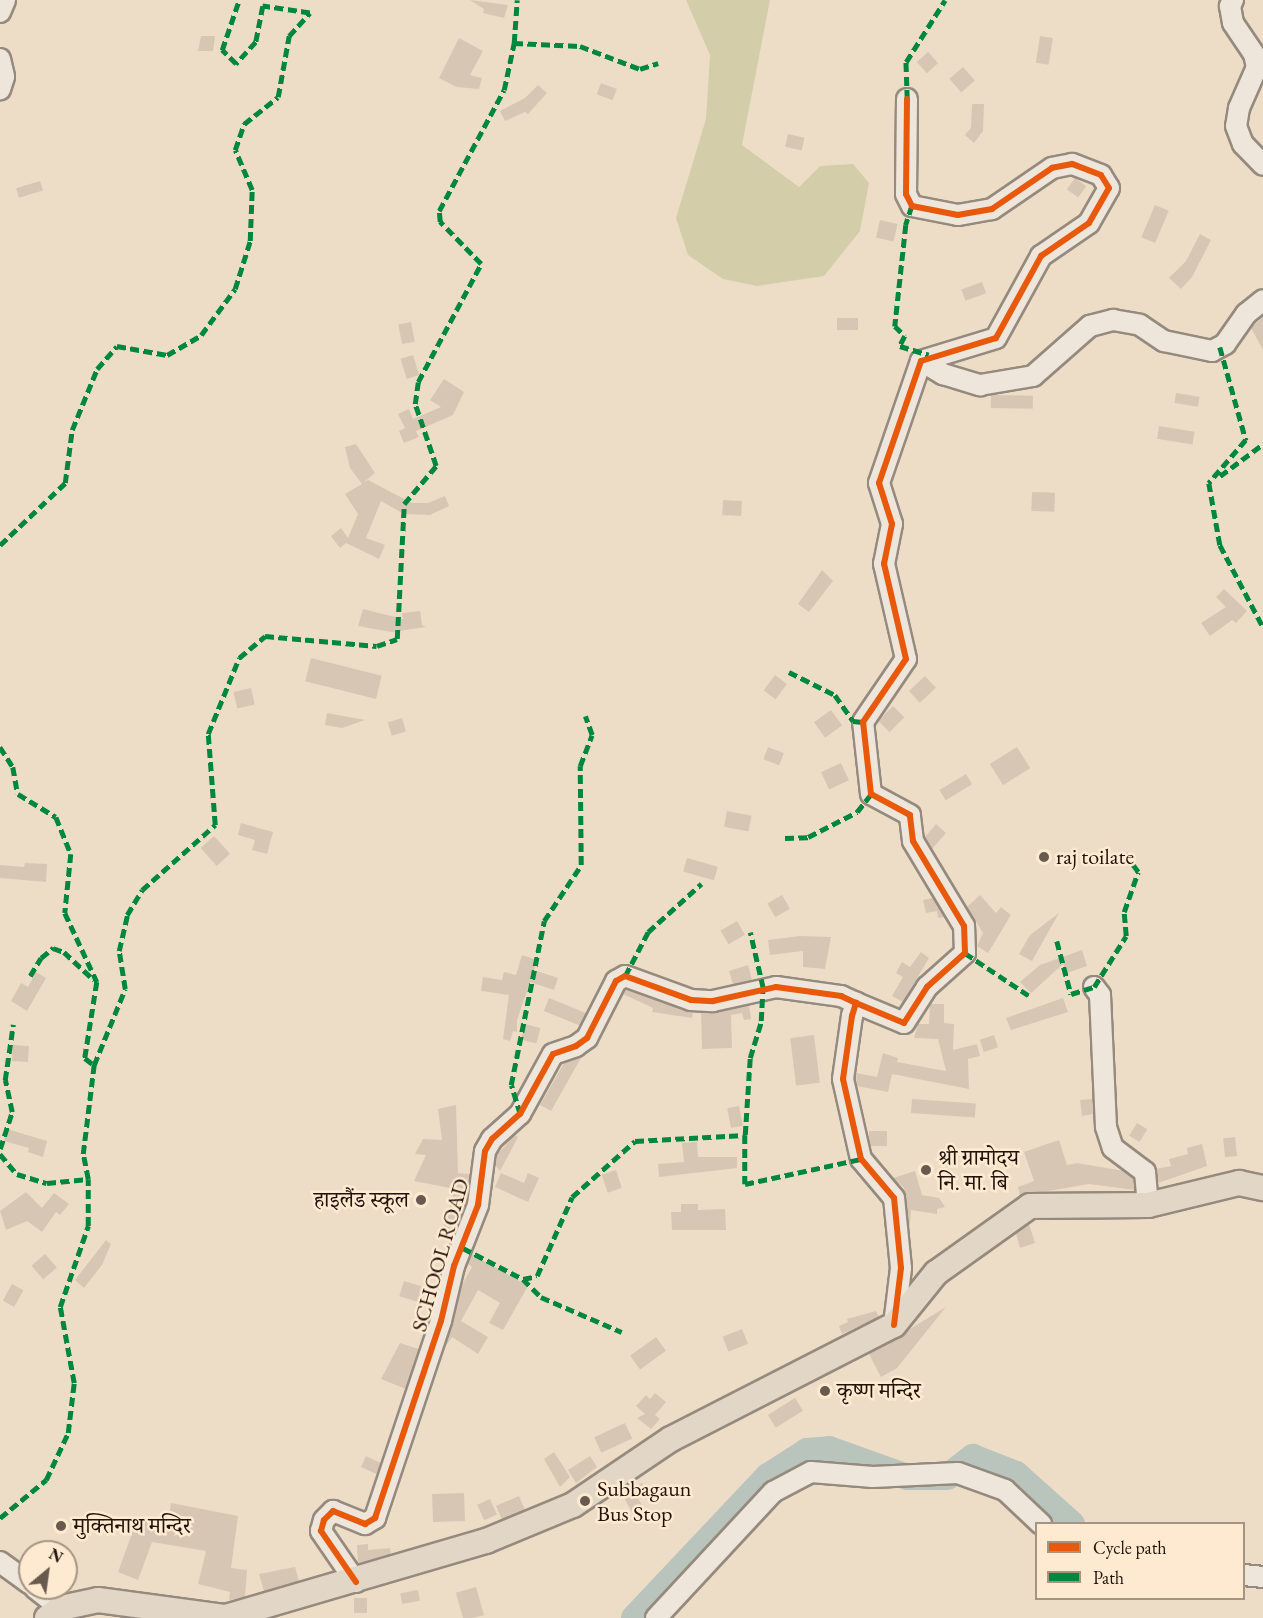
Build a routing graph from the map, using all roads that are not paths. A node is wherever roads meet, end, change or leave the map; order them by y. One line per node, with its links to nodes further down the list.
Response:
1 (5, 0): 3 (street)
2 (1233, 0): 7 (street)
3 (0, 12)
4 (0, 59): 5 (street)
5 (0, 89)
6 (907, 99): 9 (street)
7 (1263, 165)
8 (1263, 300): 9 (street)
9 (921, 361): 11 (street)
10 (1094, 987): 13 (street)
11 (856, 1003): 14 (street); 20 (street, SCHOOL ROAD)
12 (1263, 1188): 13 (main road)
13 (1148, 1205): 14 (main road)
14 (894, 1325): 20 (main road)
15 (1039, 1522): 23 (street)
16 (0, 1562): 17 (street)
17 (18, 1575)
18 (1245, 1575): 19 (street)
19 (1263, 1577)
20 (356, 1582): 22 (main road)
21 (44, 1600): 22 (street)
22 (54, 1613)
23 (656, 1618)

